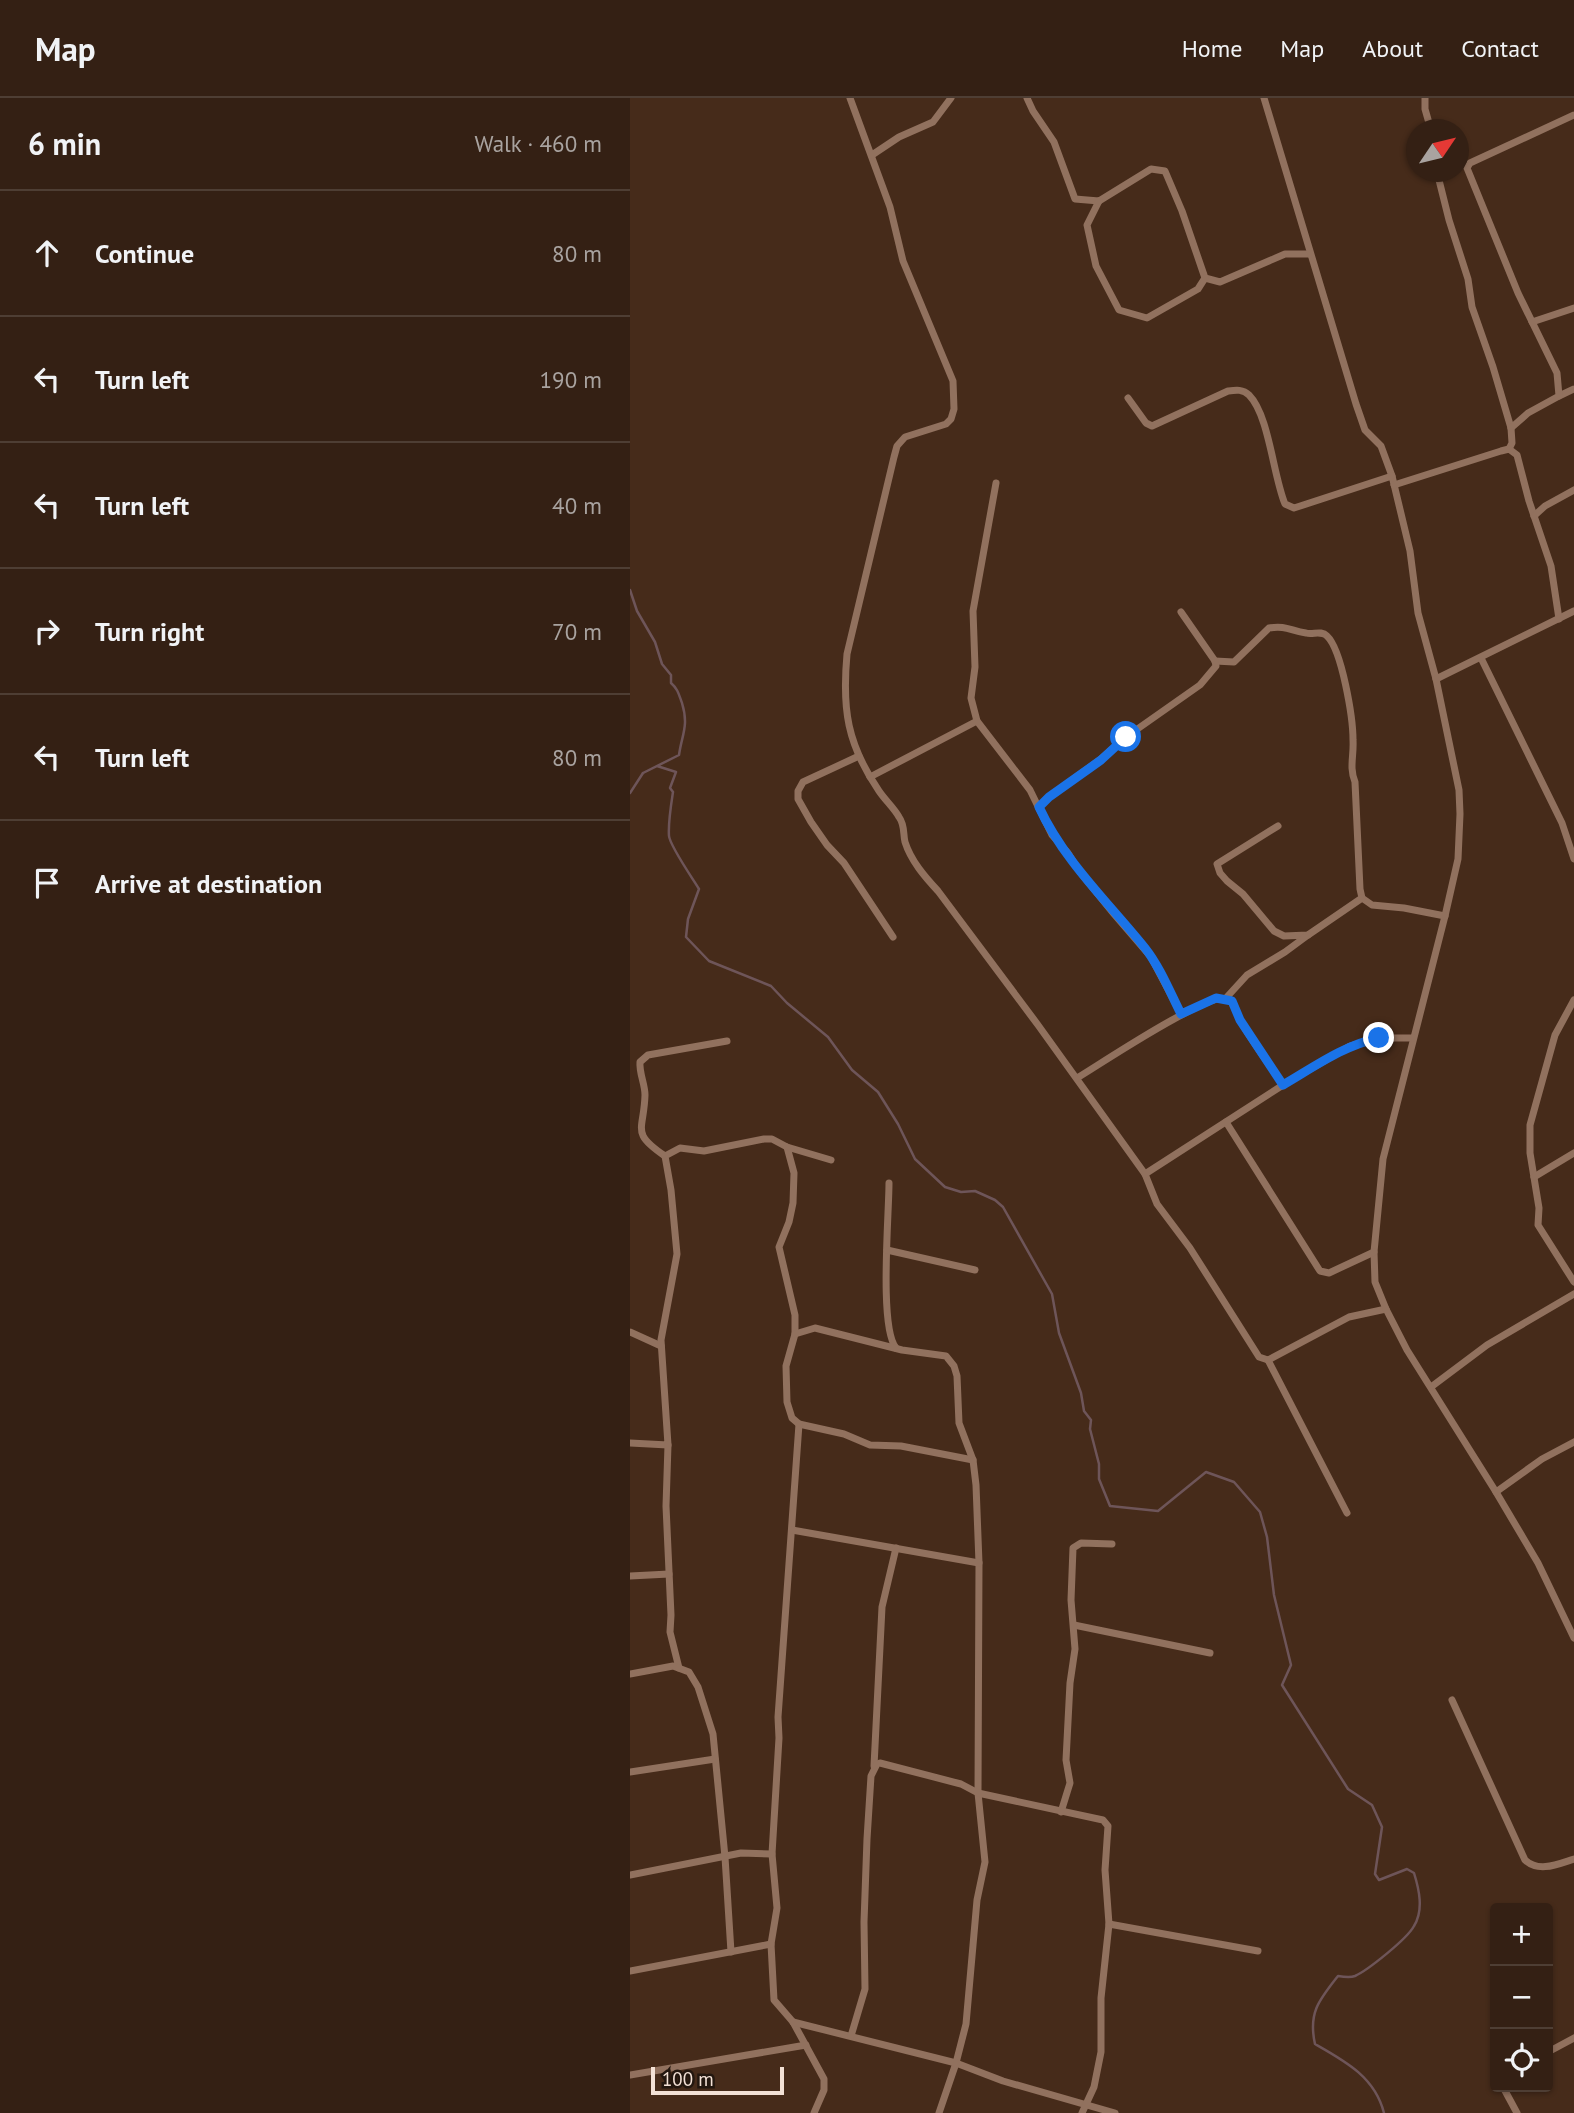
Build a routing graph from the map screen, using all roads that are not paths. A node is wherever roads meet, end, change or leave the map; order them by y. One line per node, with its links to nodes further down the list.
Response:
1 (850, 98): 8 (street)
2 (951, 98): 8 (street)
3 (1027, 98): 10 (street)
4 (1425, 98): 7 (street)
5 (1267, 99): 11 (street)
6 (1574, 115): 14 (street)
7 (1428, 119)
8 (872, 155): 32 (street)
9 (1440, 182): 18 (street)
10 (1099, 201): 12 (street); 12 (street)
11 (1310, 254): 12 (street); 20 (street)
12 (1205, 278)
13 (1574, 308): 14 (street)
14 (1532, 322): 16 (street)
15 (1574, 389): 16 (street)
16 (1559, 396): 18 (street)
17 (1128, 398): 20 (street)
18 (1511, 428): 19 (street)
19 (1509, 449): 22 (street); 24 (street)
20 (1392, 476): 22 (street)
21 (996, 483): 31 (street)
22 (1394, 485): 30 (street)
23 (1574, 490): 24 (street)
24 (1534, 516): 27 (street)
25 (1574, 611): 27 (street)
26 (1181, 612): 29 (street)
27 (1559, 619): 28 (street)
28 (1482, 657): 30 (street); 36 (street)
29 (1215, 662): 34 (street); 37 (street)
30 (1436, 679): 38 (street)
31 (976, 721): 33 (street); 34 (street)
32 (859, 756): 33 (street); 40 (street)
33 (870, 776): 46 (street)
34 (1039, 807): 43 (street)
35 (1278, 826): 39 (street)
36 (1574, 859)
37 (1363, 898): 38 (street); 39 (street)
38 (1445, 916): 44 (street)
39 (1308, 935): 41 (street)
40 (892, 937)
41 (1226, 998): 43 (street); 47 (street)
42 (1574, 1000): 54 (street)
43 (1181, 1014): 46 (street)
44 (1413, 1038): 47 (street); 57 (street)
45 (727, 1041): 51 (street)
46 (1077, 1078): 53 (street)
47 (1283, 1085): 48 (street)
48 (1226, 1122): 53 (street); 57 (street)
49 (787, 1147): 51 (street); 52 (street); 63 (street)
50 (1574, 1153): 54 (street)
51 (664, 1156): 64 (street)
52 (831, 1160)
53 (1145, 1174): 66 (street)
54 (1534, 1177): 59 (street)
55 (889, 1183): 56 (street)
56 (887, 1250): 58 (street); 65 (street)
57 (1374, 1252): 61 (street)
58 (975, 1270)
59 (1574, 1282)
60 (1574, 1294): 67 (street)
61 (1386, 1310): 66 (street); 67 (street)
62 (630, 1332): 64 (street)
63 (795, 1334): 65 (street); 68 (street)
64 (661, 1346): 71 (street)
65 (896, 1348): 72 (street)
66 (1268, 1360): 74 (street)
67 (1431, 1387): 73 (street)
68 (799, 1424): 72 (street); 75 (street)
69 (1574, 1441): 73 (street)
70 (630, 1443): 71 (street)
71 (668, 1445): 79 (street)
72 (973, 1460): 78 (street)
73 (1496, 1492): 82 (street)
74 (1347, 1513)
75 (792, 1530): 77 (street); 92 (street)
76 (1112, 1544): 81 (street)
77 (896, 1548): 78 (street); 88 (street)
78 (979, 1563): 90 (street)
79 (669, 1574): 80 (street); 84 (street)
80 (630, 1576)
81 (1074, 1625): 83 (street); 91 (street)
82 (1574, 1637)
83 (1210, 1653)
84 (679, 1668): 85 (street); 87 (street)
85 (630, 1674)
86 (1452, 1700): 94 (street)
87 (715, 1759): 89 (street); 93 (street)
88 (874, 1767): 90 (street); 102 (street)
89 (630, 1772)
90 (978, 1793): 91 (street); 106 (street)
91 (1061, 1812): 96 (street)
92 (772, 1854): 93 (street); 97 (street)
93 (725, 1857): 95 (street); 99 (street)
94 (1574, 1859)
95 (630, 1875)
96 (1109, 1924): 98 (street); 109 (street)
97 (771, 1944): 99 (street); 101 (street)
98 (1258, 1951)
99 (732, 1952): 100 (street)
100 (630, 1971)
101 (793, 2022): 102 (street); 104 (street)
102 (851, 2036): 106 (street)
103 (1574, 2038): 105 (street)
104 (806, 2045): 107 (street); 110 (street)
105 (1553, 2049)
106 (956, 2063): 109 (street); 111 (street)
107 (630, 2075)
108 (1506, 2092): 113 (street)
109 (1084, 2109): 112 (street)
110 (814, 2113)
111 (939, 2113)
112 (1115, 2113)
113 (1517, 2113)

